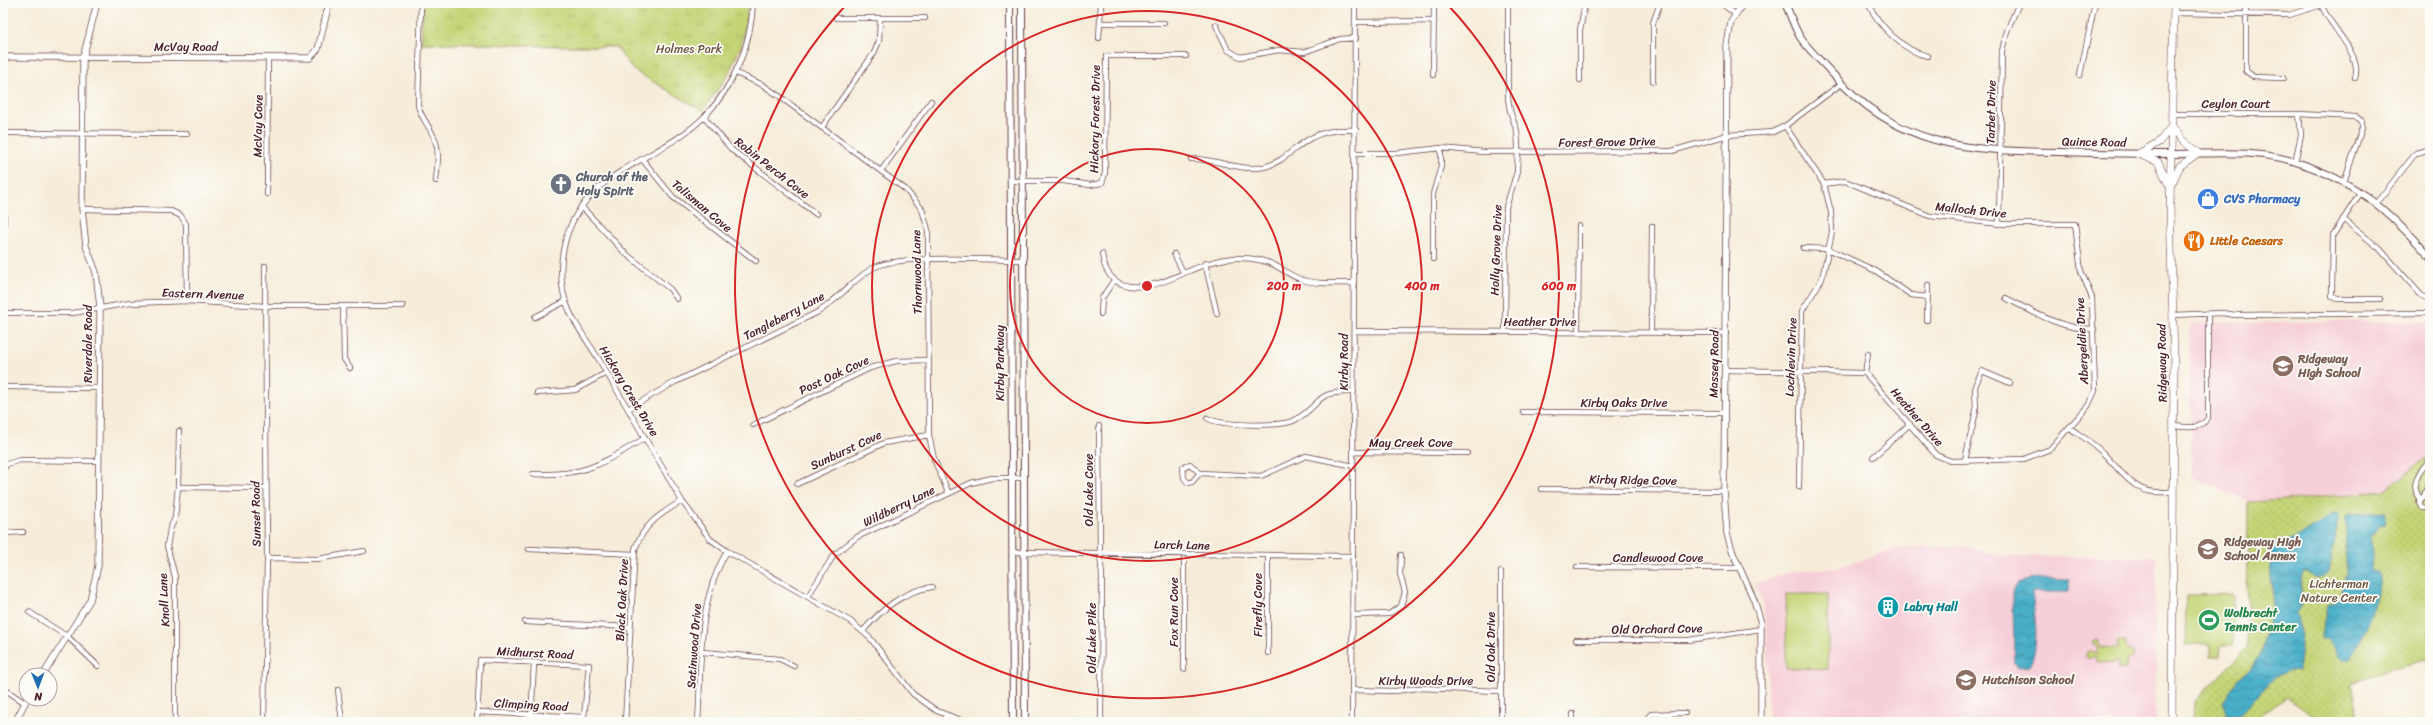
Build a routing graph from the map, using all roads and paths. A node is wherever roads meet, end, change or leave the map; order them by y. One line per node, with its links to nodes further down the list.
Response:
1 (97, 3): 39 (street, Riverdale Road)
2 (329, 3): 40 (street, McVay Road)
3 (421, 3): 73 (street)
4 (753, 3): 41 (street, Hickory Crest Drive)
5 (1010, 3): 74 (main road, Kirby Parkway)
6 (1022, 3): 75 (main road, Kirby Parkway)
7 (1101, 3): 31 (street)
8 (1355, 3): 30 (street, Kirby Road)
9 (1434, 3): 29 (street)
10 (1508, 3): 64 (street, Holly Grove Drive)
11 (1585, 3): 46 (street)
12 (1660, 3): 47 (street)
13 (1720, 3): 24 (street)
14 (1743, 3): 24 (street, Massey Road)
15 (1785, 3): 48 (main road, Quince Road)
16 (1868, 3): 37 (street)
17 (2019, 3): 63 (street, Tarbet Drive)
18 (2095, 3): 43 (street)
19 (2174, 3): 23 (main road, Ridgeway Road)
20 (2246, 3): 25 (street)
21 (2328, 3): 22 (street)
22 (2321, 4): 25 (street); 45 (street)
23 (2174, 13): 25 (street); 50 (main road, Ridgeway Road)
24 (1735, 14): 60 (street, Massey Road)
25 (2246, 14): 44 (street)
26 (836, 18): 27 (street)
27 (880, 18): 28 (street); 55 (street)
28 (926, 18)
29 (1433, 21): 30 (street); 42 (street)
30 (1356, 22): 35 (street, Kirby Road)
31 (1100, 23): 32 (street); 34 (street)
32 (1164, 23)
33 (1216, 25): 35 (street)
34 (1099, 38)
35 (1356, 38): 56 (street, Kirby Road)
36 (1186, 56): 75 (street, Hickory Forest Drive)
37 (1928, 56)
38 (3, 57): 39 (street, McVay Road)
39 (83, 58): 40 (street, McVay Road); 59 (street, Riverdale Road)
40 (268, 58): 80 (street, McVay Cove)
41 (736, 73): 52 (street, Hickory Crest Drive); 55 (street, Thornwood Lane)
42 (1433, 74)
43 (2080, 75)
44 (2283, 78)
45 (2355, 78)
46 (1580, 80)
47 (1653, 81)
48 (1841, 84): 53 (street, Forest Grove Drive); 63 (main road, Quince Road)
49 (931, 102): 72 (street)
50 (2172, 114): 51 (street, Ceylon Court); 54 (main road, Ridgeway Road)
51 (2299, 114): 71 (street); 76 (street, Ceylon Court)
52 (704, 117): 69 (street, Hickory Crest Drive); 85 (street, Robin Perch Cove)
53 (1785, 126): 60 (street, Forest Grove Drive); 77 (street, Lochlevin Drive)
54 (2172, 126): 66 (main road); 67 (main road); 68 (main road, Ridgeway Road)
55 (822, 127): 72 (street, Thornwood Lane)
56 (1356, 130): 65 (street, Kirby Road); 70 (street)
57 (3, 133): 59 (street)
58 (187, 134): 59 (street)
59 (82, 135): 83 (street, Riverdale Road)
60 (1728, 135): 64 (street, Forest Grove Drive); 132 (street, Massey Road)
61 (1441, 148): 64 (street, Forest Grove Drive); 65 (street, Forest Grove Drive); 96 (street)
62 (2430, 149): 81 (street)
63 (2000, 151): 67 (main road, Quince Road); 87 (street, Tarbet Drive)
64 (1518, 152): 129 (street, Holly Grove Drive)
65 (1356, 153): 106 (street, Kirby Road)
66 (2198, 153): 68 (main road, Quince Road); 71 (main road, Quince Road); 78 (main road)
67 (2138, 154): 68 (main road, Quince Road); 78 (main road)
68 (2171, 154): 78 (main road, Ridgeway Road)
69 (642, 159): 82 (street, Hickory Crest Drive); 100 (street, Talisman Cove)
70 (1191, 159)
71 (2295, 162): 76 (main road, Quince Road)
72 (881, 171): 97 (street, Thornwood Lane)
73 (436, 181)
74 (1011, 181): 75 (street); 98 (main road, Kirby Parkway)
75 (1022, 182): 99 (main road, Kirby Parkway)
76 (2344, 182): 79 (main road, Quince Road)
77 (1824, 184): 87 (street, Malloch Drive); 92 (street, Lochlevin Drive)
78 (2170, 187): 123 (main road, Ridgeway Road)
79 (2361, 192): 81 (main road, Quince Road); 86 (street)
80 (267, 194)
81 (2377, 202): 95 (main road, Quince Road)
82 (580, 206): 110 (street); 114 (street, Hickory Crest Drive)
83 (82, 209): 113 (street); 118 (street, Riverdale Road)
84 (4, 212): 101 (street)
85 (816, 214)
86 (2342, 219): 111 (street); 112 (street)
87 (1999, 224): 88 (street, Malloch Drive)
88 (2076, 224): 127 (street, Abergeldie Drive)
89 (1578, 226): 130 (street)
90 (1652, 226): 131 (street)
91 (1803, 248): 92 (street)
92 (1828, 249): 108 (street); 137 (street, Lochlevin Drive)
93 (1102, 254): 105 (street)
94 (1174, 254): 104 (street)
95 (2430, 257)
96 (1433, 259)
97 (928, 260): 98 (street, Tangleberry Lane); 134 (street, Thornwood Lane); 145 (street, Tangleberry Lane)
98 (1011, 260): 99 (street, Tangleberry Lane); 167 (main road, Kirby Parkway)
99 (1022, 260): 168 (main road, Kirby Parkway)
100 (756, 261)
101 (3, 263)
102 (1205, 264): 104 (street); 106 (street); 122 (street)
103 (265, 266): 115 (street, Sunset Road)
104 (1184, 272): 105 (street)
105 (1114, 280): 121 (street)
106 (1354, 283): 128 (street, Kirby Road)
107 (1928, 285): 108 (street)
108 (1928, 297): 126 (street)
109 (2006, 298): 127 (street)
110 (677, 299)
111 (2380, 299)
112 (2430, 300)
113 (187, 301): 115 (street, Eastern Avenue); 118 (street, Eastern Avenue)
114 (566, 301): 125 (street); 138 (street, Hickory Crest Drive)
115 (266, 306): 116 (street, Eastern Avenue); 173 (street, Sunset Road)
116 (343, 306): 117 (street, Eastern Avenue); 135 (street)
117 (402, 306)
118 (100, 307): 119 (street, Eastern Avenue); 142 (street, Riverdale Road)
119 (3, 313)
120 (2430, 313): 124 (street)
121 (1101, 314)
122 (1217, 314)
123 (2172, 315): 124 (street); 152 (main road, Ridgeway Road)
124 (2208, 316): 152 (street)
125 (535, 317)
126 (1927, 320)
127 (2094, 329): 153 (street, Abergeldie Drive)
128 (1354, 331): 129 (street, Heather Drive); 143 (street, Kirby Road)
129 (1505, 332): 130 (street, Heather Drive)
130 (1578, 332): 131 (street, Heather Drive)
131 (1652, 332): 132 (street, Heather Drive)
132 (1726, 333): 136 (street, Massey Road)
133 (1868, 354): 139 (street)
134 (928, 360): 150 (street, Post Oak Cove); 155 (street, Thornwood Lane)
135 (350, 368)
136 (1726, 370): 137 (street); 147 (street, Massey Road)
137 (1800, 370): 139 (street); 172 (street, Lochlevin Drive)
138 (606, 373): 144 (street); 145 (street, Hickory Crest Drive)
139 (1865, 373): 149 (street, Heather Drive)
140 (2010, 383): 160 (street)
141 (3, 387): 142 (street)
142 (98, 388): 162 (street, Riverdale Road)
143 (1354, 392): 148 (street); 157 (street, Kirby Road)
144 (537, 393)
145 (628, 409): 156 (street, Hickory Crest Drive)
146 (1523, 412): 147 (street, Kirby Oaks Drive)
147 (1725, 413): 175 (street, Massey Road)
148 (1207, 418)
149 (1910, 424): 159 (street); 160 (street, Heather Drive)
150 (753, 425)
151 (1099, 426): 190 (street, Old Lake Cove)
152 (2174, 426): 176 (main road, Ridgeway Road)
153 (2070, 428): 160 (street, Heather Drive); 176 (street)
154 (179, 431): 171 (street, Knoll Lane)
155 (929, 435): 170 (street, Sunburst Cove); 177 (street, Thornwood Lane)
156 (645, 438): 166 (street); 180 (street, Hickory Crest Drive)
157 (1354, 452): 158 (street, May Creek Cove); 163 (street, Kirby Road)
158 (1467, 453)
159 (1873, 458)
160 (1965, 460)
161 (2430, 460): 178 (street)
162 (98, 461): 164 (street); 207 (street, Riverdale Road)
163 (1354, 466): 165 (street); 194 (street, Kirby Road)
164 (3, 470)
165 (1200, 473)
166 (533, 474)
167 (1012, 478): 168 (street, Wildberry Lane); 177 (street, Wildberry Lane); 187 (main road, Kirby Parkway)
168 (1024, 478): 188 (main road, Kirby Parkway)
169 (2430, 479): 178 (street)
170 (797, 484)
171 (178, 487): 173 (street); 229 (street, Knoll Lane)
172 (1799, 487)
173 (265, 488): 195 (street, Sunset Road)
174 (1541, 489): 175 (street, Kirby Ridge Cove)
175 (1724, 491): 197 (street, Massey Road)
176 (2174, 491): 246 (main road, Ridgeway Road)
177 (948, 492): 200 (street, Wildberry Lane)
178 (2422, 497): 179 (street); 181 (street)
179 (2430, 497)
180 (682, 501): 186 (street, Hickory Crest Drive); 189 (street, Black Oak Drive)
181 (2430, 507)
182 (23, 532): 183 (street)
183 (3, 533)
184 (529, 549): 189 (street)
185 (364, 551): 195 (street)
186 (727, 551): 200 (street, Hickory Crest Drive); 209 (street, Satinwood Drive)
187 (1012, 552): 188 (street, Larch Lane); 238 (main road, Kirby Parkway)
188 (1025, 552): 190 (street, Larch Lane); 239 (main road, Kirby Parkway)
189 (634, 554): 204 (street, Black Oak Drive)
190 (1100, 554): 191 (street, Larch Lane); 240 (street, Old Lake Pike)
191 (1184, 555): 193 (street, Larch Lane); 215 (street, Fox Run Cove)
192 (1401, 555): 202 (street)
193 (1268, 556): 194 (street, Larch Lane); 210 (street, Firefly Cove)
194 (1353, 556): 202 (street, Kirby Road)
195 (267, 558): 230 (street, Sunset Road)
196 (1577, 567): 197 (street, Candlewood Cove)
197 (1740, 568): 205 (street, Massey Road)
198 (1501, 572): 219 (street, Old Oak Drive)
199 (932, 587): 206 (street)
200 (808, 596): 206 (street, Hickory Crest Drive)
201 (29, 612): 207 (street)
202 (1353, 615): 218 (street, Kirby Road)
203 (525, 622): 204 (street)
204 (630, 627): 234 (street, Black Oak Drive)
205 (1761, 629): 208 (street, Old Orchard Cove); 245 (street, Massey Road)
206 (863, 631): 226 (street, Hickory Crest Drive)
207 (68, 637): 212 (street); 214 (street, Riverdale Road)
208 (1576, 640)
209 (703, 652): 213 (street); 235 (street, Satinwood Drive)
210 (1268, 653)
211 (534, 663): 222 (street, Midhurst Road); 224 (street); 227 (street, Midhurst Road)
212 (98, 666)
213 (794, 666)
214 (48, 667)
215 (1184, 669)
216 (3, 688): 220 (street)
217 (338, 690): 231 (street)
218 (1352, 690): 219 (street, Kirby Woods Drive); 241 (street, Kirby Road)
219 (1500, 691): 242 (street, Old Oak Drive)
220 (18, 696)
221 (23, 707): 228 (street)
222 (477, 712): 224 (street, Climping Road); 232 (street)
223 (1685, 713): 244 (street)
224 (531, 714): 227 (street, Climping Road); 233 (street)
225 (1573, 714): 243 (street)
226 (946, 715): 236 (street); 237 (street, Hickory Crest Drive)
227 (584, 717)
228 (15, 722)
229 (175, 722)
230 (264, 722)
231 (342, 722)
232 (477, 722)
233 (531, 722)
234 (625, 722)
235 (698, 722)
236 (944, 722)
237 (966, 722)
238 (1013, 722)
239 (1025, 722)
240 (1103, 722)
241 (1352, 722)
242 (1501, 722)
243 (1573, 722)
244 (1647, 722)
245 (1760, 722)
246 (2172, 722)

